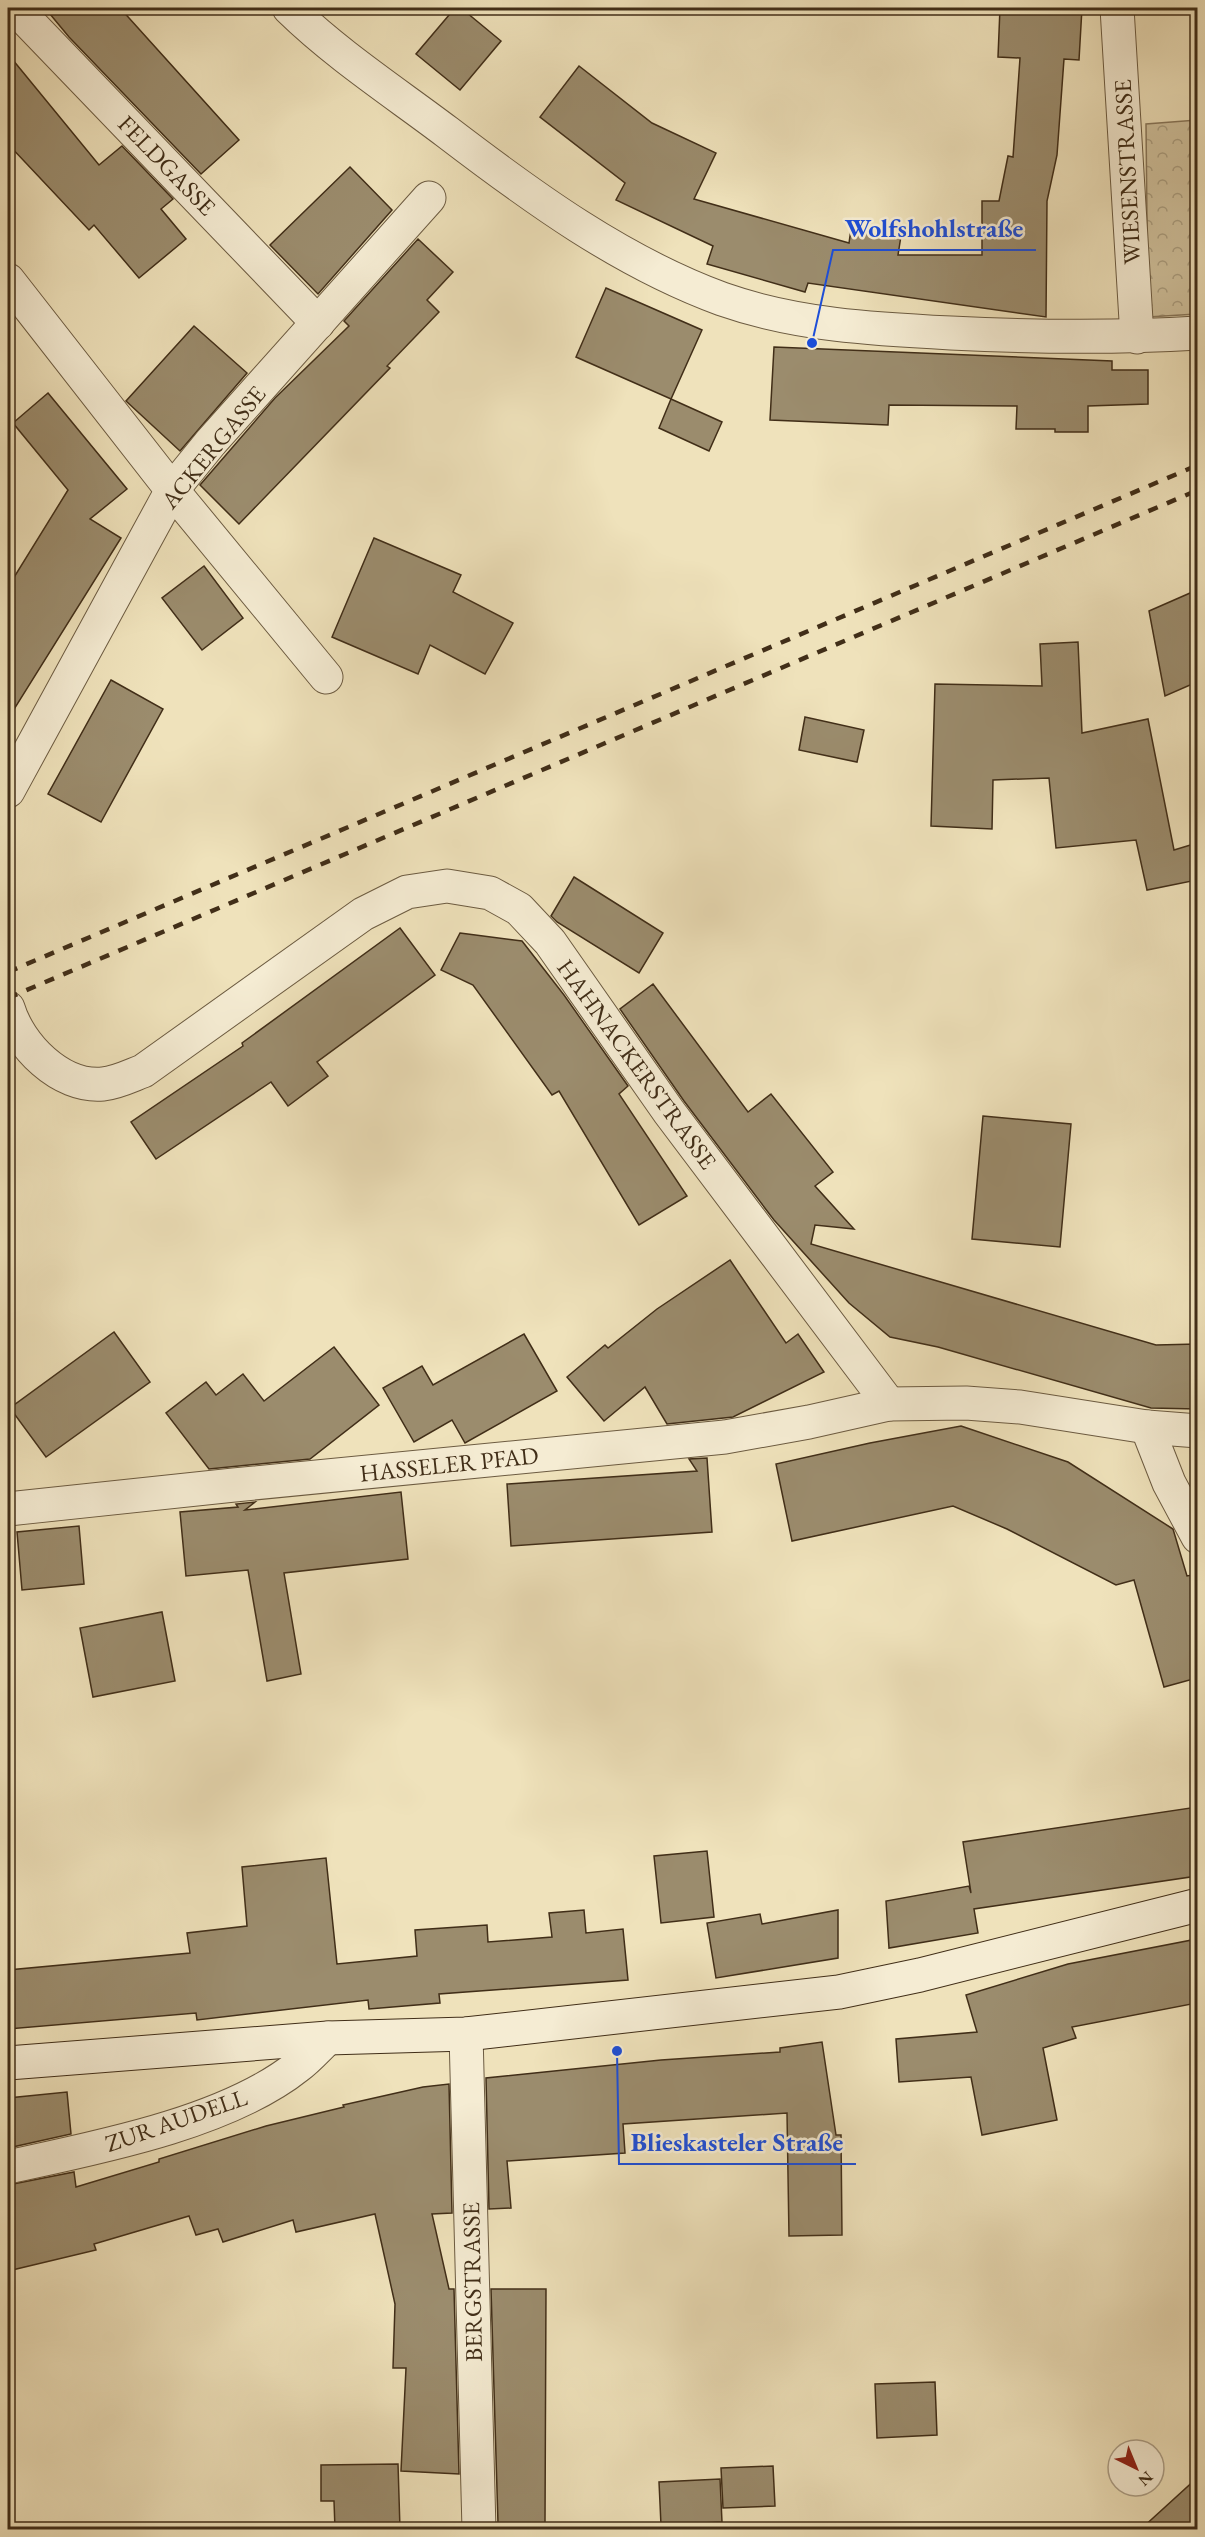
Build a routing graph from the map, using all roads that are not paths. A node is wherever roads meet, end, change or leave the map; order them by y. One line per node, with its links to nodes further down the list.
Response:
1 (15, 8): 6 (street, FELDGASSE)
2 (289, 8): 8 (street)
3 (1117, 8): 8 (street, WIESENSTRASSE)
4 (429, 198): 6 (street, ACKERGASSE)
5 (8, 280): 9 (street)
6 (318, 323): 9 (street, ACKERGASSE)
7 (1197, 333): 8 (street)
8 (1137, 337)
9 (172, 490): 10 (street); 11 (street, ACKERGASSE)
10 (326, 677)
11 (8, 791)
12 (10, 1014): 13 (street, HAHNACKERSTRASSE)
13 (889, 1404): 14 (street); 16 (street, HASSELER PFAD)
14 (1147, 1427): 15 (street); 17 (street)
15 (1197, 1431)
16 (8, 1509)
17 (1197, 1537)
18 (1197, 1905): 19 (street)
19 (466, 2034): 20 (street); 23 (street, BERGSTRASSE)
20 (328, 2038): 21 (street); 22 (street, ZUR AUDELL)
21 (8, 2063)
22 (8, 2167)
23 (479, 2529)

